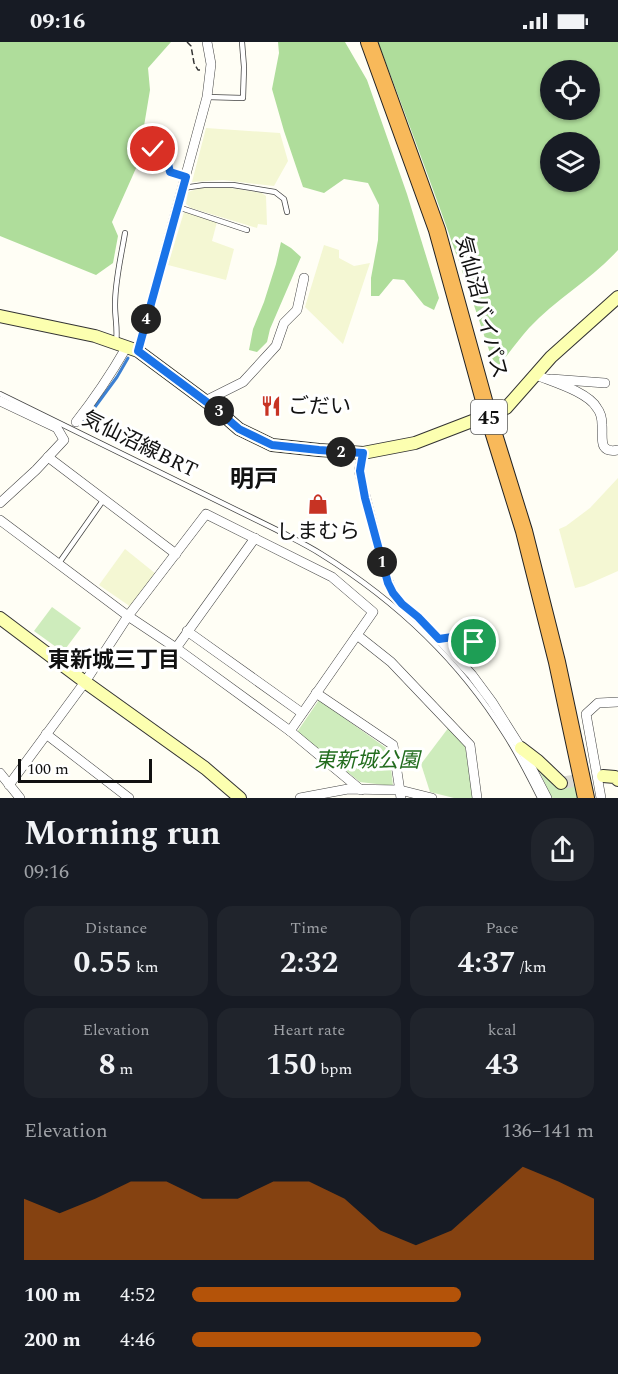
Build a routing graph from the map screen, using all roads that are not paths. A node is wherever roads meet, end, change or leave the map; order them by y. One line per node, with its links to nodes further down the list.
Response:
1 (207, 42): 4 (street)
2 (242, 42): 4 (lane)
3 (369, 42): 21 (highway, 気仙沼バイパス / 45)
4 (207, 98): 6 (street)
5 (153, 149): 6 (lane)
6 (186, 177): 7 (street)
7 (183, 188): 8 (street); 9 (lane)
8 (178, 206): 10 (lane); 15 (street)
9 (288, 212)
10 (247, 230)
11 (125, 233): 15 (lane)
12 (304, 278): 20 (street)
13 (618, 297): 16 (street)
14 (0, 316): 15 (street)
15 (126, 347): 20 (street); 22 (street)
16 (541, 377): 17 (street); 21 (street); 23 (street)
17 (605, 383)
18 (0, 394): 59 (lane, 気仙沼線BRT)
19 (0, 401): 25 (street)
20 (205, 401): 24 (street)
21 (488, 415): 24 (street); 61 (highway, 気仙沼バイパス / 45)
22 (76, 422)
23 (618, 450)
24 (363, 453): 36 (street)
25 (48, 457): 26 (street); 27 (street)
26 (104, 499): 30 (street); 31 (lane)
27 (0, 503)
28 (0, 520): 31 (street)
29 (255, 538): 30 (street); 34 (street); 35 (street)
30 (176, 554): 32 (street)
31 (58, 564): 32 (street)
32 (128, 616): 37 (street); 39 (street)
33 (0, 618): 39 (street)
34 (187, 631): 37 (street); 42 (street)
35 (357, 635): 40 (street); 58 (street)
36 (439, 639): 38 (lane); 45 (street)
37 (176, 648): 43 (street)
38 (483, 649)
39 (85, 682): 44 (street); 55 (street)
40 (316, 693): 42 (street); 52 (street)
41 (618, 702): 62 (street)
42 (302, 713): 43 (street)
43 (290, 730): 51 (street)
44 (46, 734): 50 (street); 54 (street)
45 (521, 748): 49 (street); 60 (street)
46 (0, 773): 50 (street)
47 (603, 776): 48 (street)
48 (618, 780)
49 (561, 783)
50 (9, 785): 53 (street)
51 (361, 790): 52 (street); 56 (street)
52 (400, 794): 57 (street)
53 (20, 798)
54 (129, 798)
55 (240, 798)
56 (300, 798)
57 (432, 798)
58 (477, 798)
59 (540, 798)
60 (547, 798)
61 (586, 798)
62 (601, 798)

